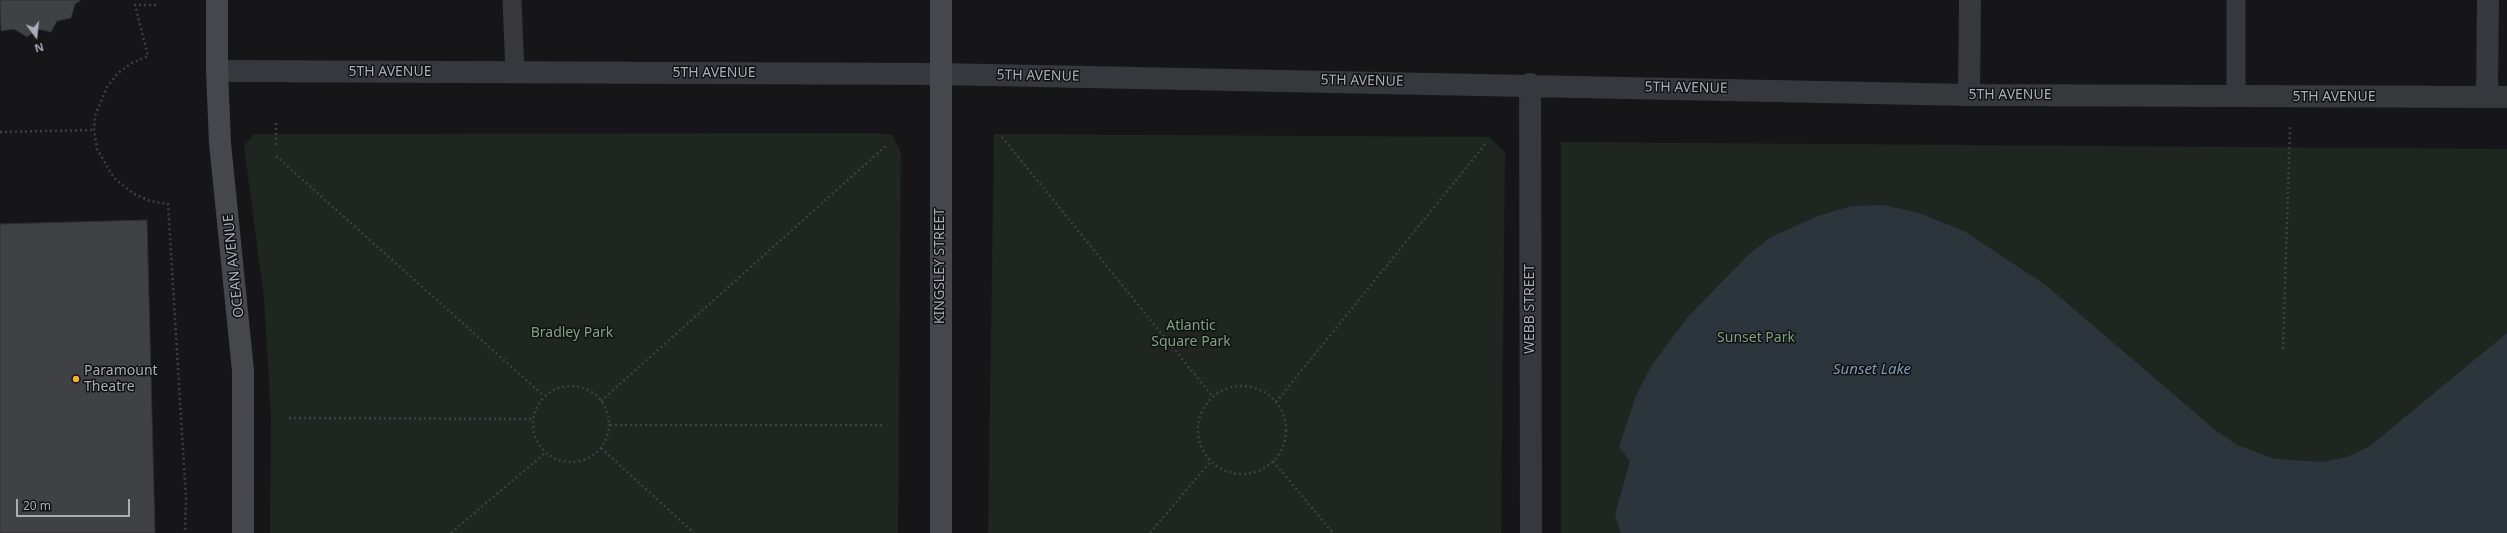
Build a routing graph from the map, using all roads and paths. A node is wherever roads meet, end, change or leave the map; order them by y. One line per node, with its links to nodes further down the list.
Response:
1 (217, 0): 8 (street, OCEAN AVENUE)
2 (512, 0): 9 (lane)
3 (941, 0): 10 (street, KINGSLEY STREET)
4 (1970, 0): 12 (street)
5 (2236, 0): 13 (lane)
6 (2488, 0): 15 (street)
7 (156, 5): 17 (path)
8 (217, 71): 9 (street, 5TH AVENUE); 38 (street, OCEAN AVENUE)
9 (515, 72): 10 (street, 5TH AVENUE)
10 (939, 74): 11 (street, 5TH AVENUE); 41 (street, KINGSLEY STREET)
11 (1530, 84): 12 (street, 5TH AVENUE); 44 (street, WEBB STREET)
12 (1969, 94): 13 (street, 5TH AVENUE)
13 (2236, 96): 14 (street, 5TH AVENUE)
14 (2291, 97): 15 (street, 5TH AVENUE); 24 (path)
15 (2497, 97)
16 (276, 123): 22 (path)
17 (94, 130): 18 (path); 37 (path)
18 (0, 132)
19 (1002, 137): 26 (path)
20 (1487, 142): 28 (path)
21 (888, 145): 27 (path)
22 (276, 148)
23 (276, 156): 25 (path)
24 (2283, 349)
25 (544, 396): 27 (path); 30 (path)
26 (1213, 397): 28 (path); 36 (path)
27 (601, 401): 31 (path)
28 (1276, 402): 35 (path)
29 (289, 418): 30 (path)
30 (533, 419): 34 (path)
31 (610, 425): 32 (path); 33 (path)
32 (884, 425)
33 (601, 448): 34 (path); 40 (path)
34 (546, 453): 39 (path)
35 (1273, 460): 36 (path); 43 (path)
36 (1211, 461): 42 (path)
37 (185, 533)
38 (243, 533)
39 (451, 533)
40 (694, 533)
41 (941, 533)
42 (1150, 533)
43 (1333, 533)
44 (1531, 533)

